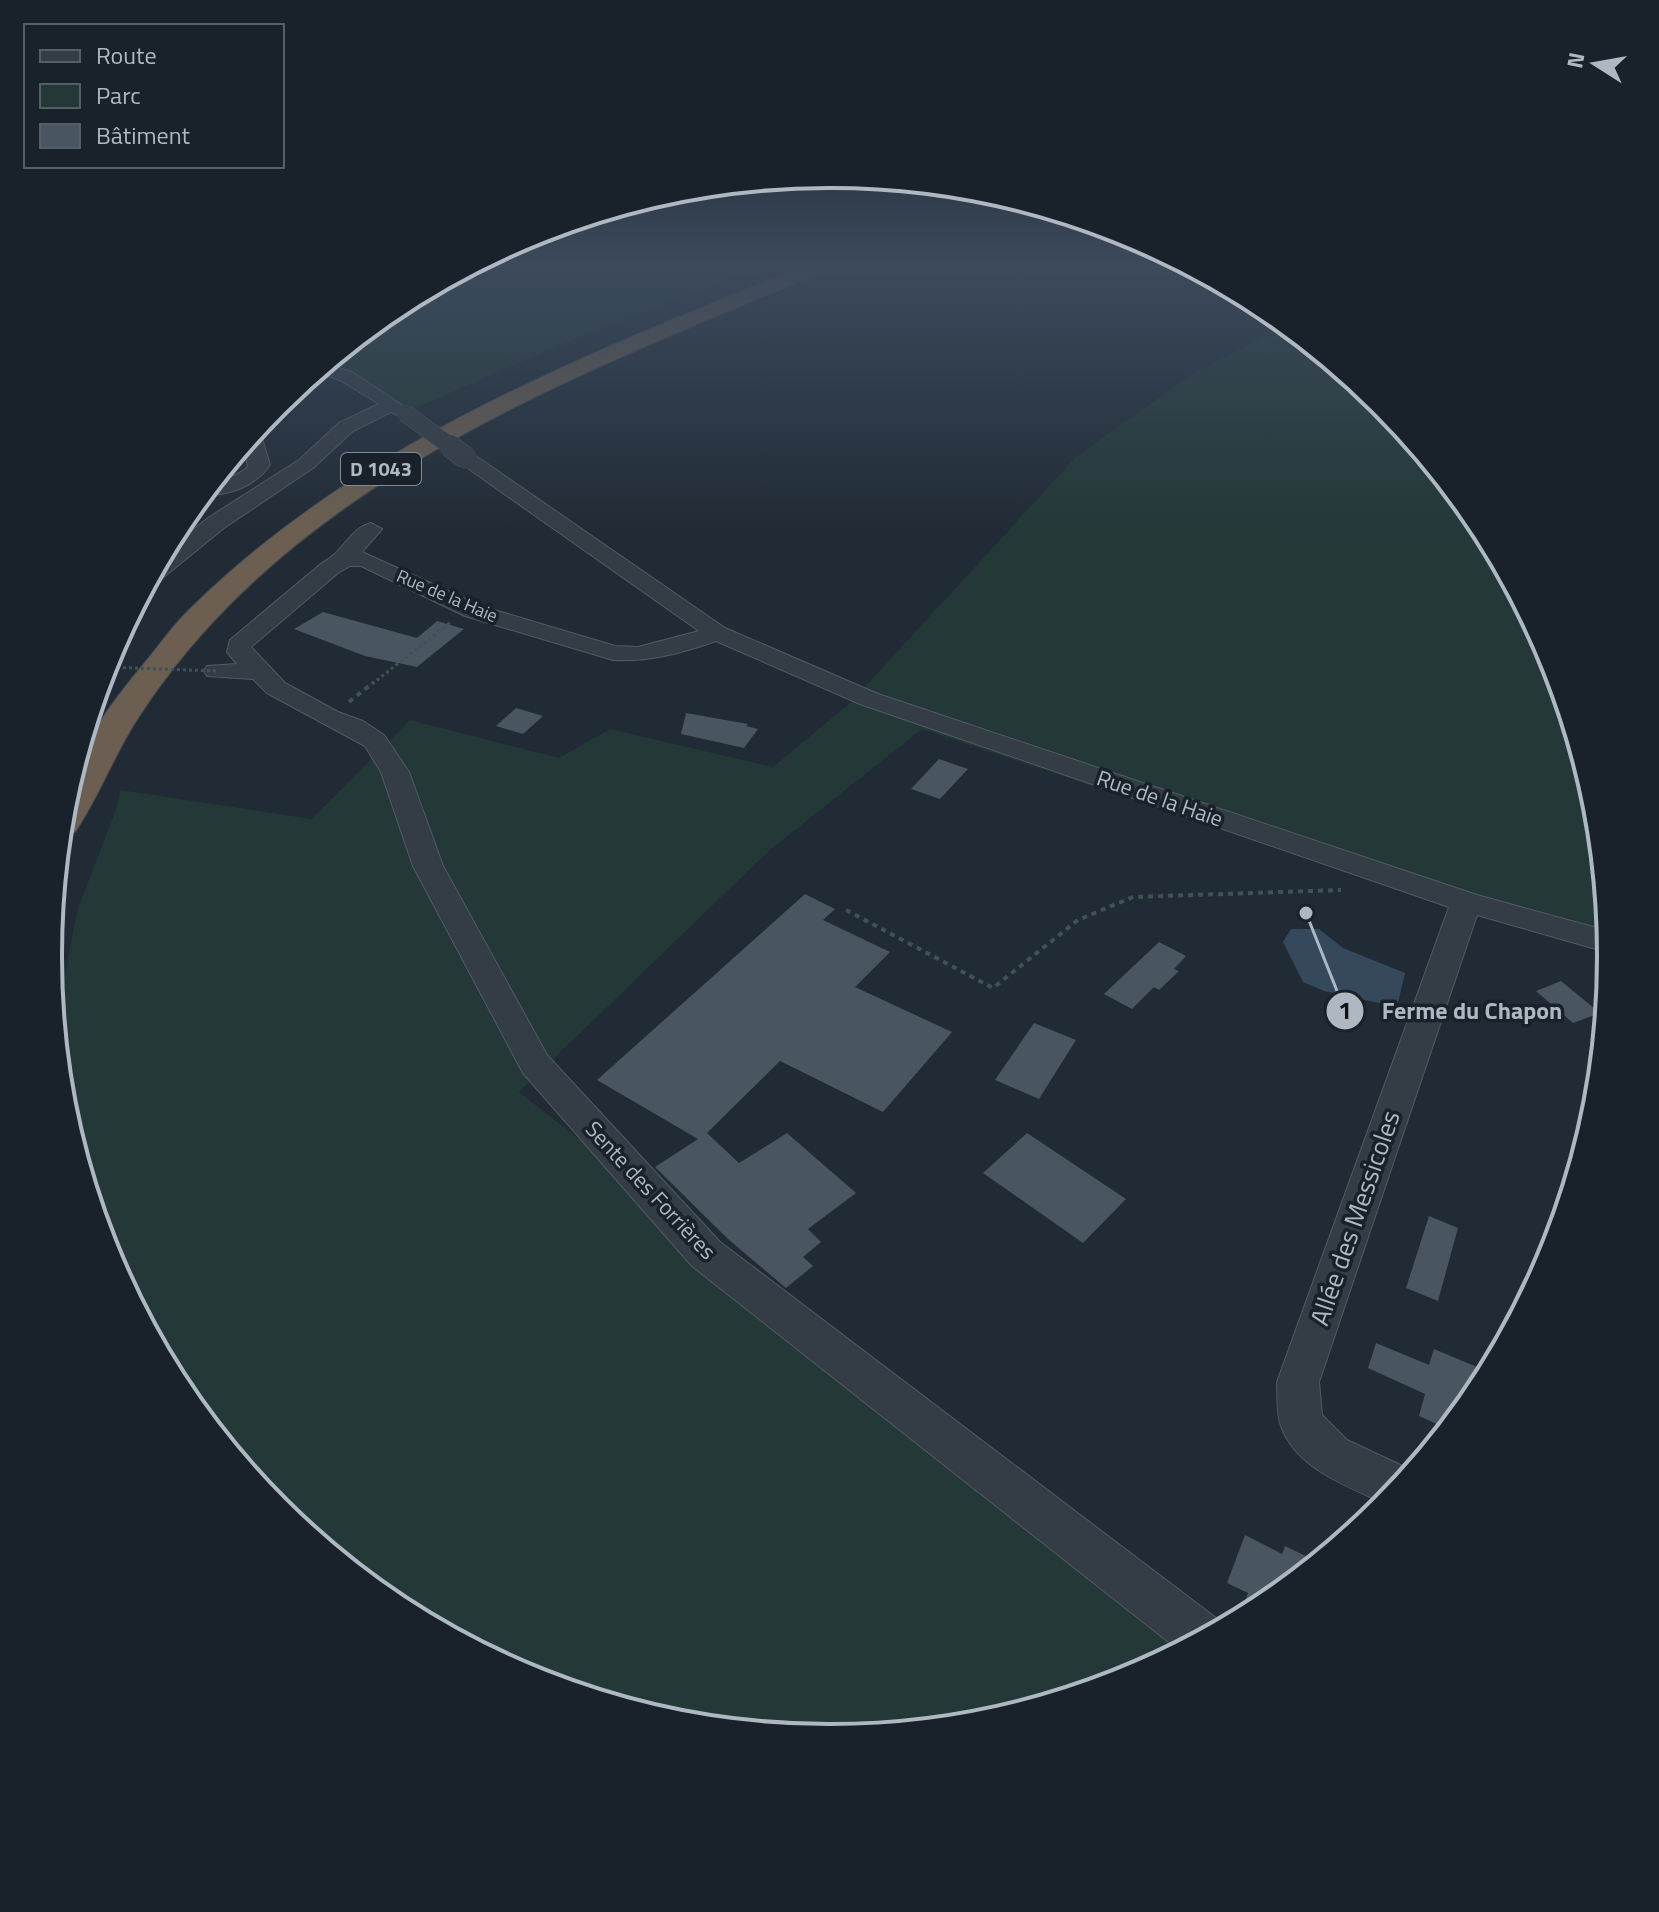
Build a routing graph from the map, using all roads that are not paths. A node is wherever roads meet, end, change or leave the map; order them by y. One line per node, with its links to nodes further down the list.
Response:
1 (575, 355): 11 (highway, D 1043)
2 (614, 355): 14 (highway, D 1043)
3 (332, 372): 4 (street, Rue de la Haie)
4 (399, 409): 8 (street); 10 (street, Rue de la Haie, bridge)
5 (255, 447): 6 (street)
6 (224, 486)
7 (371, 529): 9 (street)
8 (177, 553)
9 (346, 560): 10 (street, Rue de la Haie); 13 (street)
10 (717, 633): 15 (street, Rue de la Haie)
11 (135, 656)
12 (216, 671): 13 (street)
13 (260, 672): 18 (street, Sente des Forrières)
14 (83, 778)
15 (1466, 902): 16 (street, Rue de la Haie); 17 (street, Allée des Messicoles)
16 (1596, 938)
17 (1388, 1482)
18 (1194, 1631)

